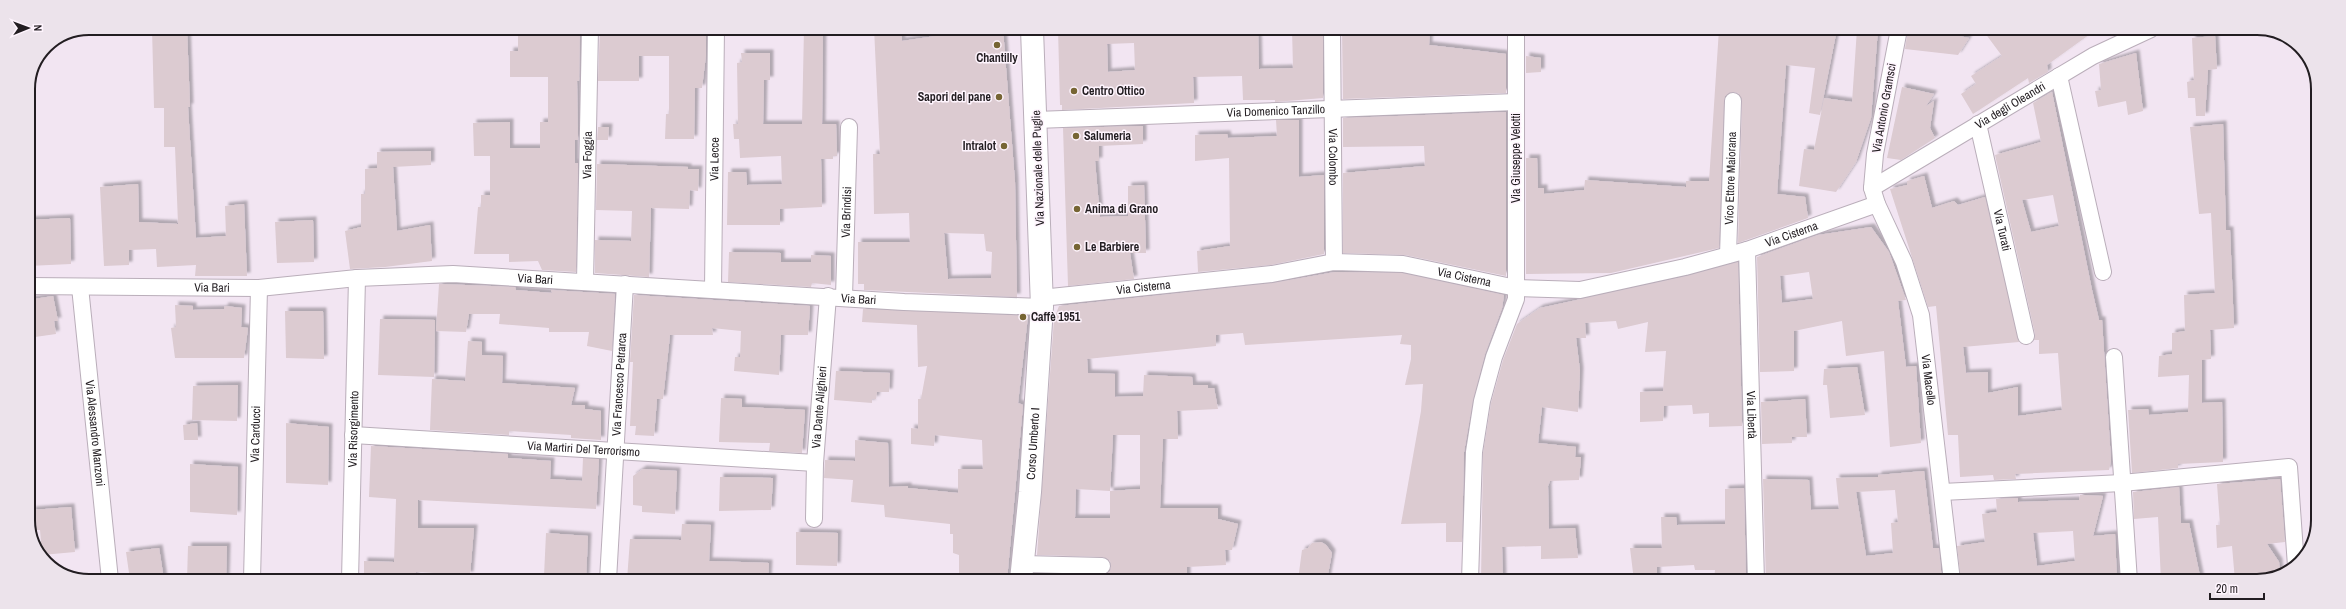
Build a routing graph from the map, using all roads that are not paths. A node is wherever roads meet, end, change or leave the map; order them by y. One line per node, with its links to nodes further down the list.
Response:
1 (590, 35): 22 (street, Via Foggia)
2 (716, 35): 28 (street, Via Lecce)
3 (1032, 35): 12 (main road, Via Nazionale delle Puglie)
4 (1332, 35): 11 (street, Via Colombo)
5 (1516, 35): 10 (street, Via Giuseppe Velotti)
6 (1897, 35): 15 (street, Via Antonio Gramsci)
7 (2139, 35): 8 (street, Via degli Oleandri)
8 (2059, 76): 13 (street, Via degli Oleandri); 20 (street)
9 (1733, 101): 18 (street, Vico Ettore Maiorana)
10 (1516, 102): 11 (street, Via Domenico Tanzillo); 27 (street, Via Giuseppe Velotti)
11 (1334, 109): 12 (street, Via Domenico Tanzillo); 19 (street, Via Colombo)
12 (1036, 120): 31 (main road, Via Nazionale delle Puglie)
13 (1978, 124): 15 (street, Via degli Oleandri); 32 (street, Via Turati)
14 (849, 127): 30 (street, Via Brindisi)
15 (1872, 188): 16 (street, Via Macello)
16 (1877, 204): 17 (street, Via Cisterna); 38 (street, Via Macello)
17 (1747, 250): 18 (street, Via Cisterna); 48 (street, Via Libertà)
18 (1728, 255): 27 (street, Via Cisterna)
19 (1334, 262): 27 (street, Via Cisterna); 31 (street, Via Cisterna)
20 (2103, 272)
21 (357, 278): 22 (street, Via Bari); 26 (street, Via Bari); 34 (street, Via Risorgimento)
22 (585, 282): 23 (street, Via Bari)
23 (625, 284): 28 (street, Via Bari); 35 (street, Via Francesco Petrarca)
24 (35, 286): 25 (street, Via Bari)
25 (80, 287): 26 (street, Via Bari); 43 (street, Via Alessandro Manzoni)
26 (259, 288): 44 (street, Via Carducci)
27 (1516, 288): 47 (street, Via Giuseppe Velotti)
28 (713, 289): 29 (street, Via Bari)
29 (828, 296): 30 (street, Via Bari); 36 (street, Via Dante Alighieri)
30 (844, 297): 31 (street, Via Bari)
31 (1041, 302): 42 (main road, Corso Umberto I)
32 (2026, 336)
33 (2114, 357): 37 (street)
34 (353, 435): 35 (street, Via Martiri Del Terrorismo); 45 (street, Via Risorgimento)
35 (615, 451): 36 (street, Via Martiri Del Terrorismo); 46 (street, Via Francesco Petrarca)
36 (815, 463): 39 (street, Via Dante Alighieri)
37 (2122, 483): 38 (street); 40 (street); 50 (street)
38 (1942, 492): 49 (street, Via Macello)
39 (814, 518)
40 (2295, 558)
41 (1102, 566): 42 (street)
42 (1022, 572)
43 (109, 574)
44 (252, 574)
45 (350, 574)
46 (608, 574)
47 (1470, 574)
48 (1756, 574)
49 (1951, 574)
50 (2128, 574)

